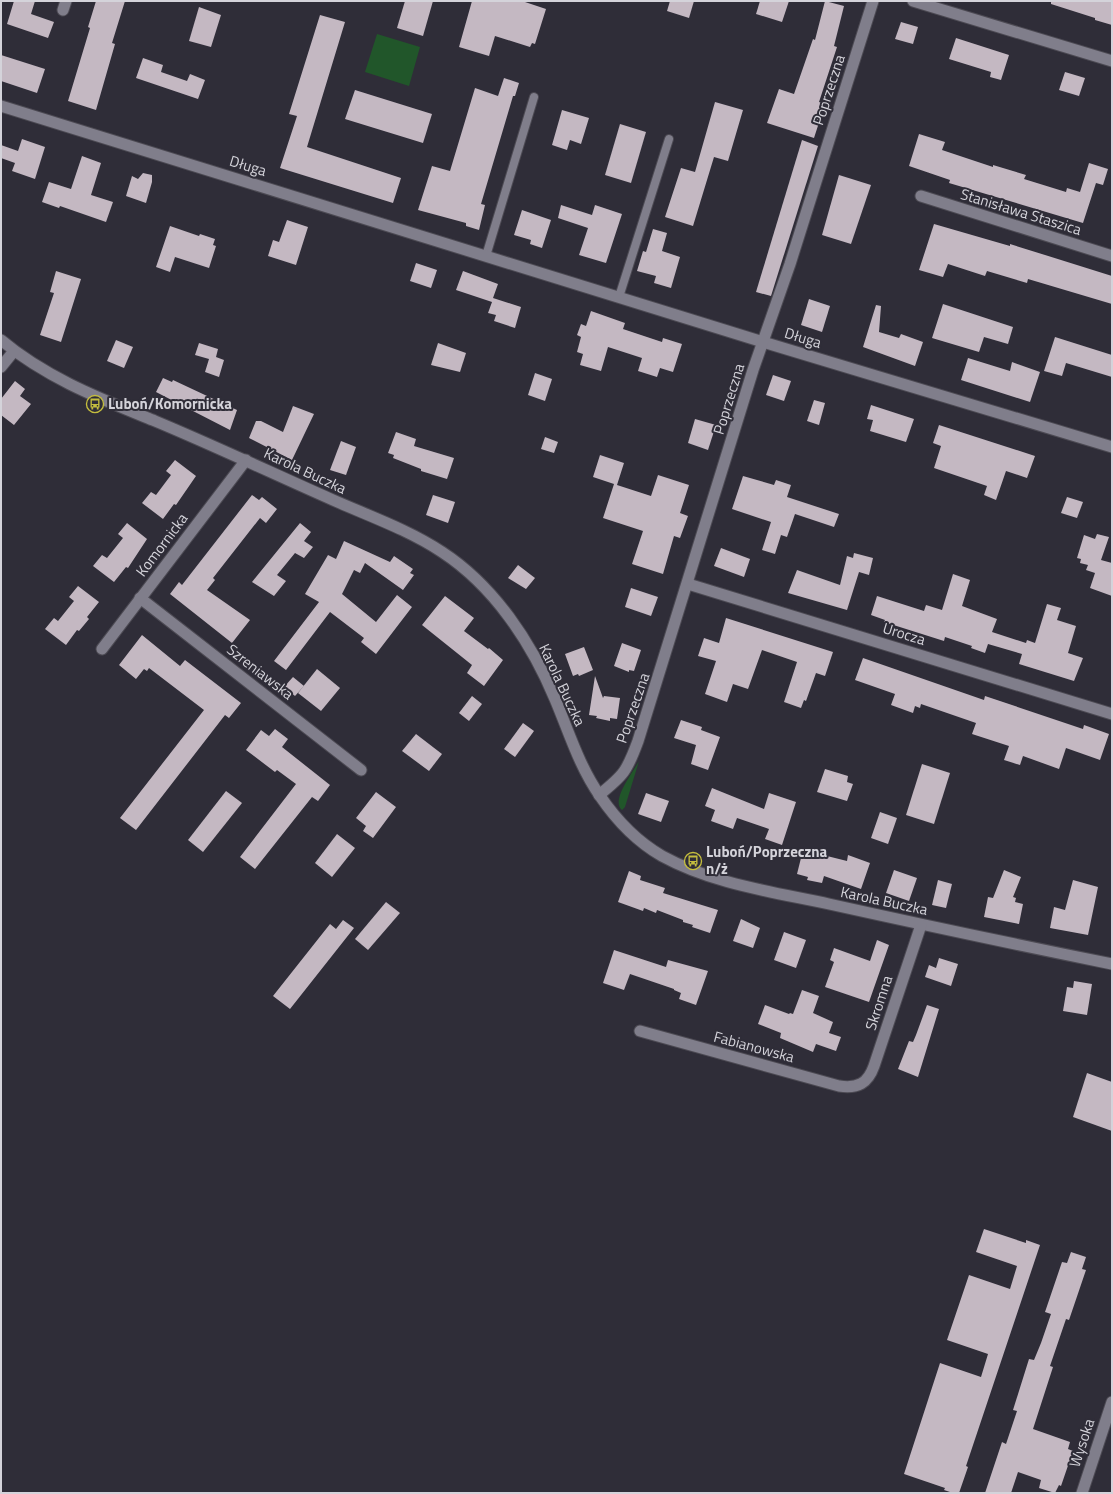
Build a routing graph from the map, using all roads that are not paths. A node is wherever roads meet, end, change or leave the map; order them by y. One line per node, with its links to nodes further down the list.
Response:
1 (873, 1): 12 (street, Poprzeczna)
2 (913, 1): 3 (street)
3 (1112, 62)
4 (534, 97): 8 (lane)
5 (1, 106): 8 (street, Długa)
6 (669, 139): 10 (lane)
7 (921, 196): 9 (street, Stanisława Staszica)
8 (486, 256): 10 (street, Długa)
9 (1112, 256)
10 (619, 297): 12 (street, Długa)
11 (1, 340): 13 (street, Karola Buczka)
12 (763, 342): 15 (street, Długa); 17 (street, Poprzeczna)
13 (14, 351): 14 (street); 16 (street, Karola Buczka)
14 (1, 367)
15 (1112, 447)
16 (246, 460): 18 (street, Komornicka); 22 (street, Karola Buczka)
17 (688, 584): 20 (street, Urocza); 22 (street, Poprzeczna)
18 (140, 598): 19 (street, Komornicka); 21 (street, Szreniawska)
19 (102, 649)
20 (1112, 714)
21 (361, 770)
22 (600, 795): 23 (street, Karola Buczka)
23 (921, 925): 24 (street, Karola Buczka); 26 (street, Skromna)
24 (1112, 964)
25 (640, 1031): 26 (street, Fabianowska)
26 (860, 1086)
27 (1112, 1402): 28 (street, Wysoka)
28 (1082, 1493)

